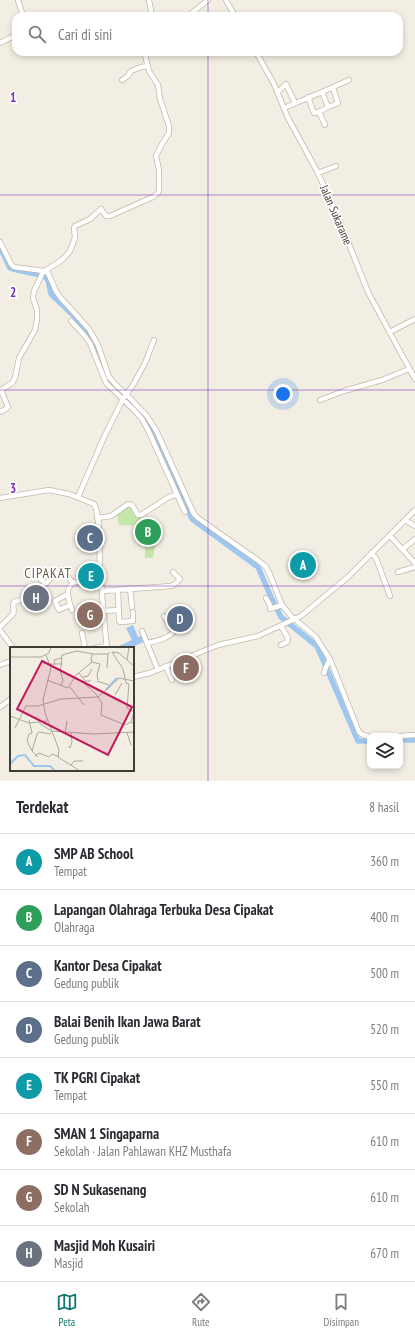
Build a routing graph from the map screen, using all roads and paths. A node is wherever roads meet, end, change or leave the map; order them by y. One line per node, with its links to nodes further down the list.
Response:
1 (18, 0): 5 (street)
2 (149, 0): 6 (street)
3 (208, 0): 7 (street)
4 (226, 0): 8 (street)
5 (22, 12)
6 (151, 12)
7 (193, 12)
8 (233, 12)
9 (12, 37): 10 (street)
10 (0, 43)
11 (146, 56): 13 (street)
12 (258, 56): 17 (street, Jalan Sukarame)
13 (148, 66): 14 (street); 28 (street)
14 (122, 80)
15 (349, 80): 16 (street)
16 (333, 88): 18 (street); 21 (street)
17 (278, 92): 20 (street); 22 (street, Jalan Sukarame)
18 (322, 92): 19 (street); 21 (street)
19 (308, 97): 20 (street); 23 (street)
20 (295, 103): 22 (street)
21 (328, 107): 23 (street)
22 (284, 108): 26 (street, Jalan Sukarame)
23 (319, 112): 24 (street)
24 (325, 125)
25 (336, 166): 26 (street)
26 (318, 173): 31 (street, Jalan Sukarame)
27 (0, 242): 28 (street)
28 (42, 273): 35 (street); 37 (street)
29 (415, 319): 31 (street)
30 (71, 321): 35 (street)
31 (390, 332): 33 (street, Jalan Sukarame)
32 (154, 340): 35 (street)
33 (410, 369): 34 (street, Jalan Sukarame); 36 (street)
34 (415, 379)
35 (124, 397): 38 (street); 38 (street); 39 (street)
36 (320, 400)
37 (0, 412)
38 (180, 496): 42 (street); 43 (street); 65 (street)
39 (78, 497): 40 (street); 43 (street)
40 (0, 498)
41 (415, 510): 44 (street)
42 (185, 512)
43 (97, 518): 51 (street)
44 (405, 520): 45 (street); 46 (street)
45 (415, 526)
46 (390, 536): 48 (street); 49 (street)
47 (415, 539): 48 (street)
48 (403, 549): 50 (street)
49 (371, 553): 62 (street); 70 (street)
50 (415, 563)
51 (100, 566): 56 (street); 60 (street)
52 (415, 567): 55 (street)
53 (34, 572): 57 (street)
54 (173, 572): 58 (street)
55 (398, 572)
56 (73, 583): 57 (street); 61 (street)
57 (45, 584): 72 (street)
58 (130, 588): 59 (street); 67 (street)
59 (118, 590): 60 (street); 67 (street)
60 (102, 591): 68 (street)
61 (68, 594): 64 (street); 64 (street)
62 (390, 596)
63 (266, 598): 65 (street)
64 (70, 605): 66 (street)
65 (278, 606): 70 (street)
66 (72, 610)
67 (119, 610): 68 (street)
68 (103, 611): 79 (street)
69 (164, 616): 75 (street)
70 (294, 620): 71 (street); 81 (street)
71 (283, 626): 76 (street); 83 (street)
72 (0, 628): 77 (street)
73 (142, 631): 75 (street)
74 (82, 633): 78 (street)
75 (147, 643): 84 (street)
76 (281, 645)
77 (12, 647)
78 (85, 647)
79 (107, 647)
80 (10, 661): 82 (street)
81 (328, 663): 85 (street); 92 (street)
82 (0, 665)
83 (166, 666): 84 (street); 87 (street)
84 (158, 670): 86 (street)
85 (324, 674)
86 (134, 677)
87 (172, 680)
88 (10, 700): 89 (street)
89 (0, 707)
90 (415, 735): 91 (street)
91 (403, 736)
92 (367, 737)

